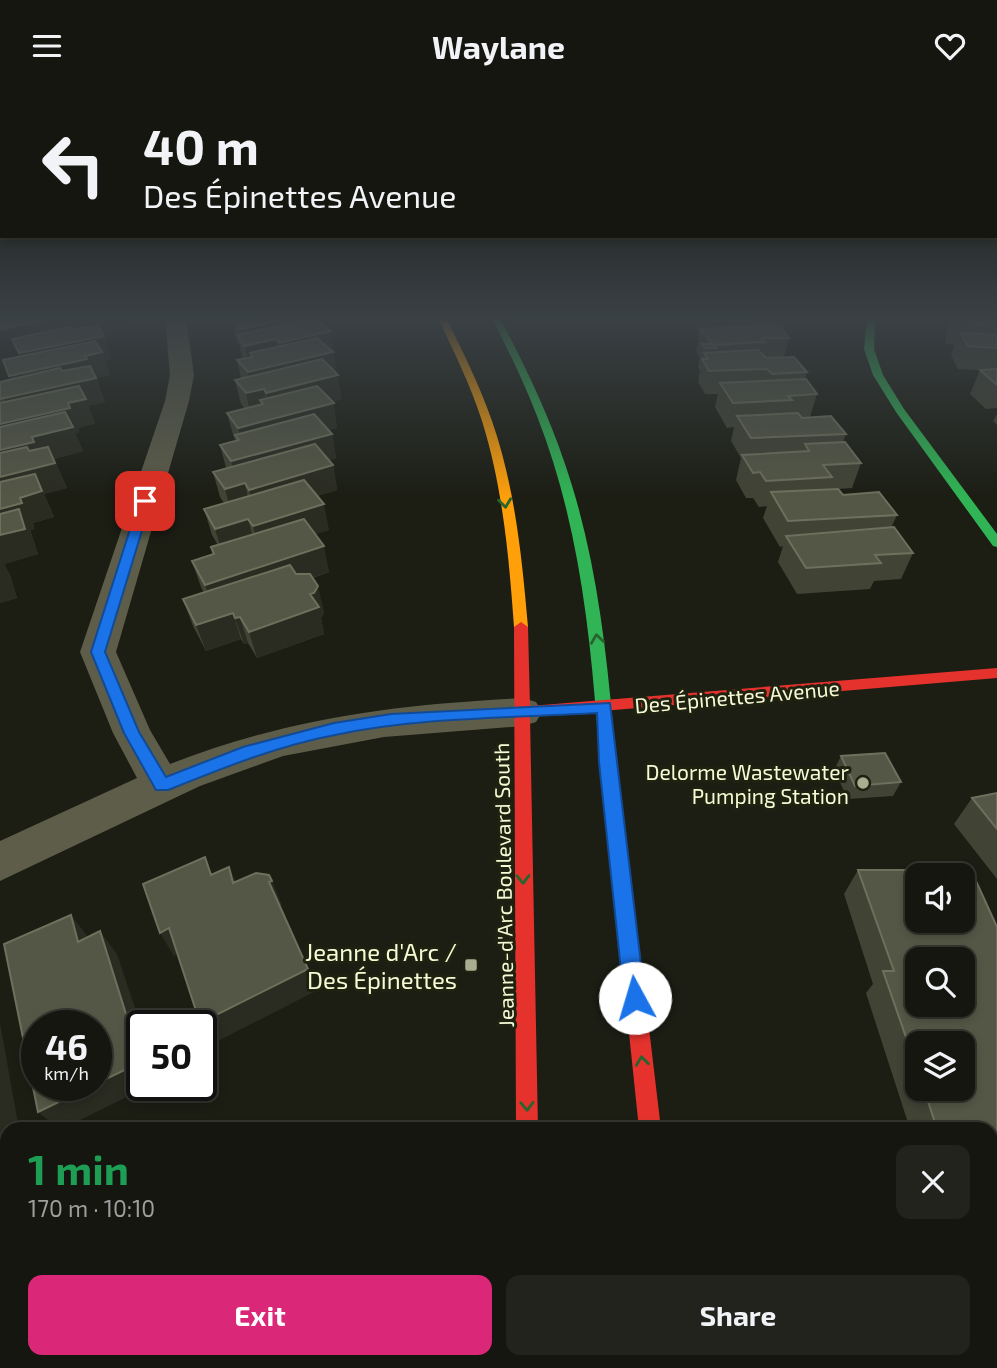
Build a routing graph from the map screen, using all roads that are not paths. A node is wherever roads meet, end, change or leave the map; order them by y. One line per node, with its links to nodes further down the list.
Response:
1 (182, 378): 9 (street)
2 (471, 378): 8 (main road, Jeanne-d'Arc Boulevard South, one-way to 8)
3 (528, 378): 7 (main road, one-way to 3)
4 (880, 378): 5 (main road)
5 (997, 543)
6 (997, 673): 7 (main road, Des Épinettes Avenue)
7 (604, 707): 8 (main road, Des Épinettes Avenue); 12 (main road, one-way to 7)
8 (523, 712): 9 (street, Des Épinettes Avenue); 11 (main road, Jeanne-d'Arc Boulevard South, one-way to 11)
9 (162, 786): 10 (street, Des Épinettes Avenue)
10 (0, 862)
11 (527, 1122)
12 (649, 1122)

